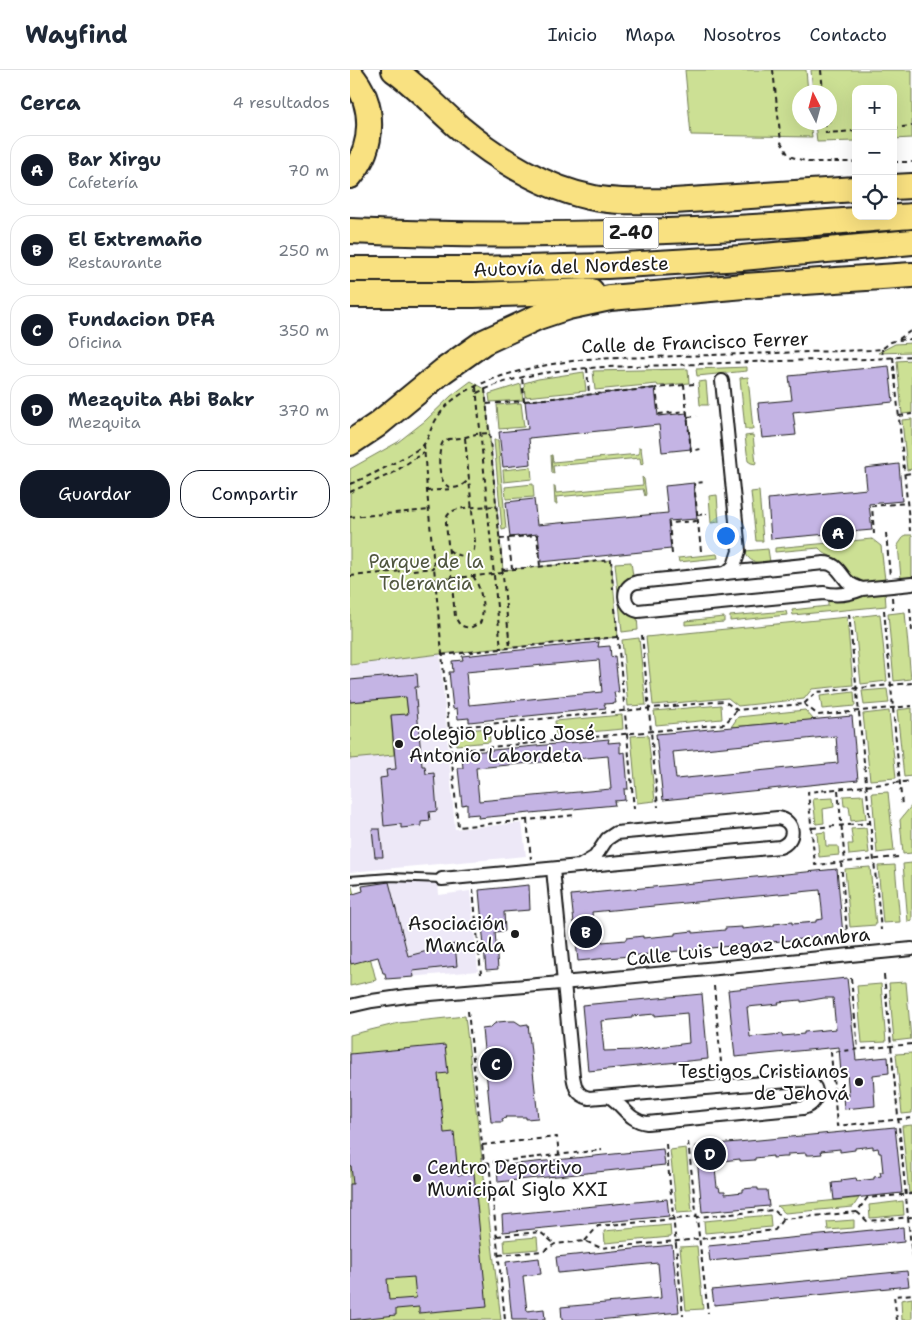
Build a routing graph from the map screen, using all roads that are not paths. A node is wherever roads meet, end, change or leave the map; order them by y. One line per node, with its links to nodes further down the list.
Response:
1 (396, 71): 6 (highway)
2 (350, 74): 3 (highway)
3 (350, 176)
4 (912, 186): 5 (highway)
5 (897, 187)
6 (852, 189)
7 (912, 204): 8 (highway)
8 (897, 205)
9 (852, 208): 12 (highway)
10 (912, 216): 12 (highway, Autovía del Nordeste / Z-40)
11 (350, 231): 12 (highway, Autovía del Nordeste / Z-40)
12 (476, 234)
13 (912, 242): 15 (highway, Autovía del Nordeste / Z-40)
14 (912, 258): 15 (highway)
15 (676, 262): 16 (highway, Autovía del Nordeste / Z-40)
16 (350, 269)
17 (912, 275): 18 (highway)
18 (744, 286): 19 (highway); 21 (highway)
19 (350, 295)
20 (722, 381): 22 (street)
21 (350, 443)
22 (739, 551): 24 (street); 25 (street)
23 (838, 569): 24 (street); 27 (street); 28 (street)
24 (761, 570): 25 (street)
25 (726, 573): 28 (street)
26 (912, 584): 27 (street)
27 (862, 590): 28 (street)
28 (824, 593)
29 (603, 845): 30 (street); 30 (street); 31 (street)
30 (620, 863): 31 (street)
31 (580, 866): 32 (street)
32 (553, 868): 33 (street); 36 (street)
33 (442, 879): 34 (lane)
34 (350, 880)
35 (912, 949): 36 (street, Calle Luis Legaz Lacambra)
36 (564, 983): 37 (street, Calle Luis Legaz Lacambra); 39 (street)
37 (350, 1006)
38 (642, 1093): 39 (street); 40 (street); 40 (street)
39 (610, 1097): 40 (street)
40 (637, 1120)

